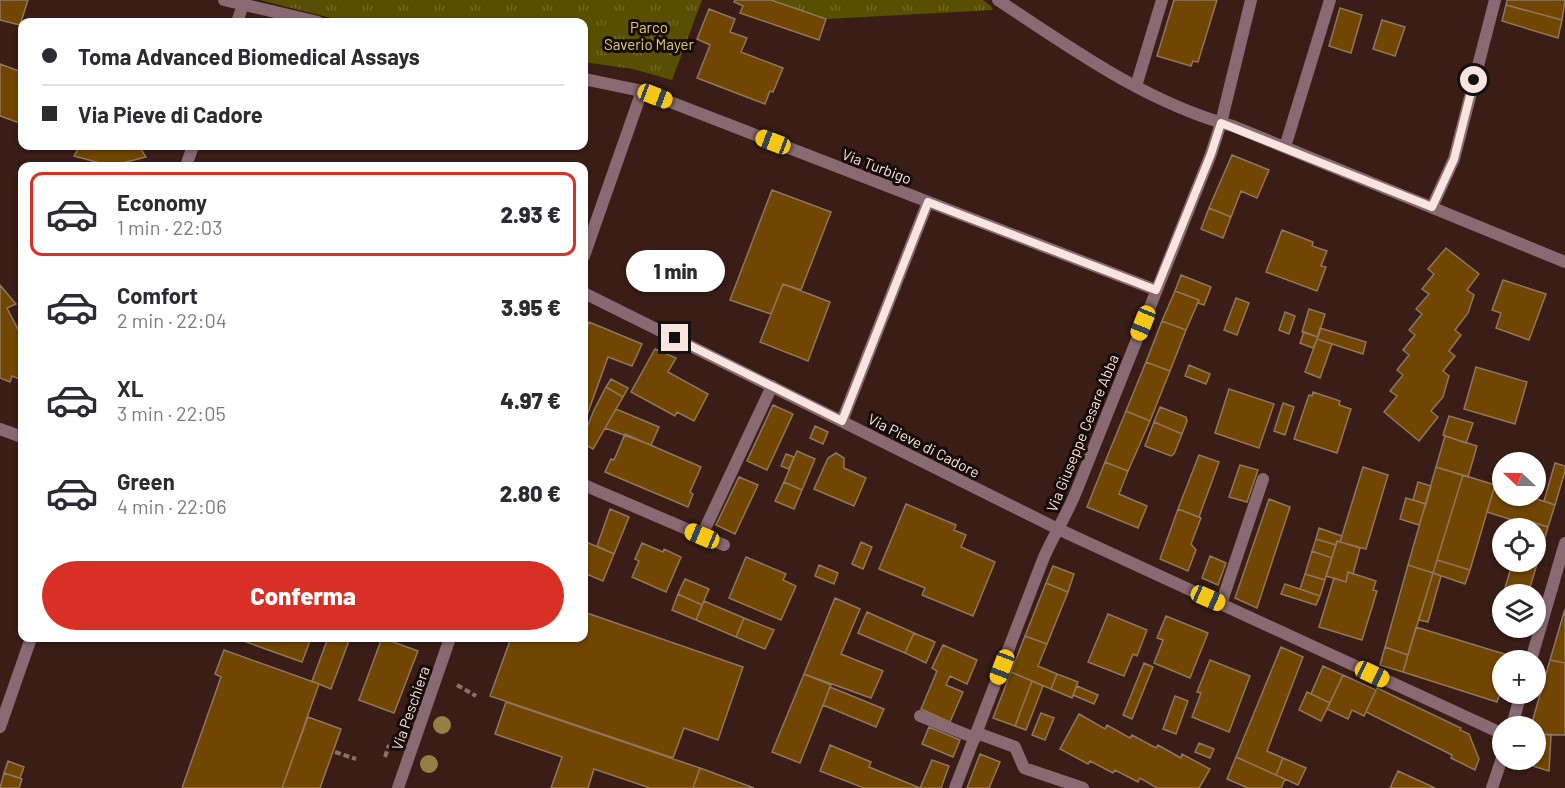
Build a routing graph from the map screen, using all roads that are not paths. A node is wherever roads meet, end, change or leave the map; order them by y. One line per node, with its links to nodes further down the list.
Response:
1 (224, 0): 7 (street)
2 (998, 0): 11 (street)
3 (1162, 0): 11 (street)
4 (1251, 0): 13 (street, Via Giuseppe Cesare Abba)
5 (1330, 0): 14 (street)
6 (1495, 0): 16 (street)
7 (243, 5): 8 (street); 9 (street)
8 (238, 18)
9 (300, 18)
10 (588, 80): 12 (street, Via Turbigo)
11 (1136, 86): 13 (street)
12 (642, 91): 15 (street, Via Turbigo); 17 (street)
13 (1221, 123): 14 (street); 19 (street, Via Giuseppe Cesare Abba)
14 (1285, 147): 16 (street)
15 (928, 202): 19 (street, Via Turbigo); 22 (street)
16 (1432, 207): 18 (street)
17 (588, 245)
18 (1565, 262)
19 (1156, 290): 27 (street, Via Giuseppe Cesare Abba)
20 (588, 295): 21 (street, Via Pieve di Cadore)
21 (772, 386): 22 (street, Via Pieve di Cadore); 28 (street)
22 (842, 421): 27 (street, Via Pieve di Cadore)
23 (0, 429): 24 (street)
24 (18, 436)
25 (1263, 479): 31 (street)
26 (588, 487): 28 (street)
27 (1058, 529): 31 (street, Via Pieve di Cadore); 38 (street, Via Giuseppe Cesare Abba)
28 (702, 536): 30 (street)
29 (1565, 543): 34 (street)
30 (724, 545)
31 (1221, 604): 37 (street, Via Pieve di Cadore)
32 (30, 642): 36 (street)
33 (449, 642): 40 (street, Via Peschiera)
34 (1534, 650)
35 (920, 716): 38 (street)
36 (0, 727)
37 (1492, 730)
38 (976, 735): 41 (street, Via Giuseppe Cesare Abba); 42 (street)
39 (1498, 770): 43 (street)
40 (399, 788)
41 (955, 788)
42 (1083, 788)
43 (1492, 788)

